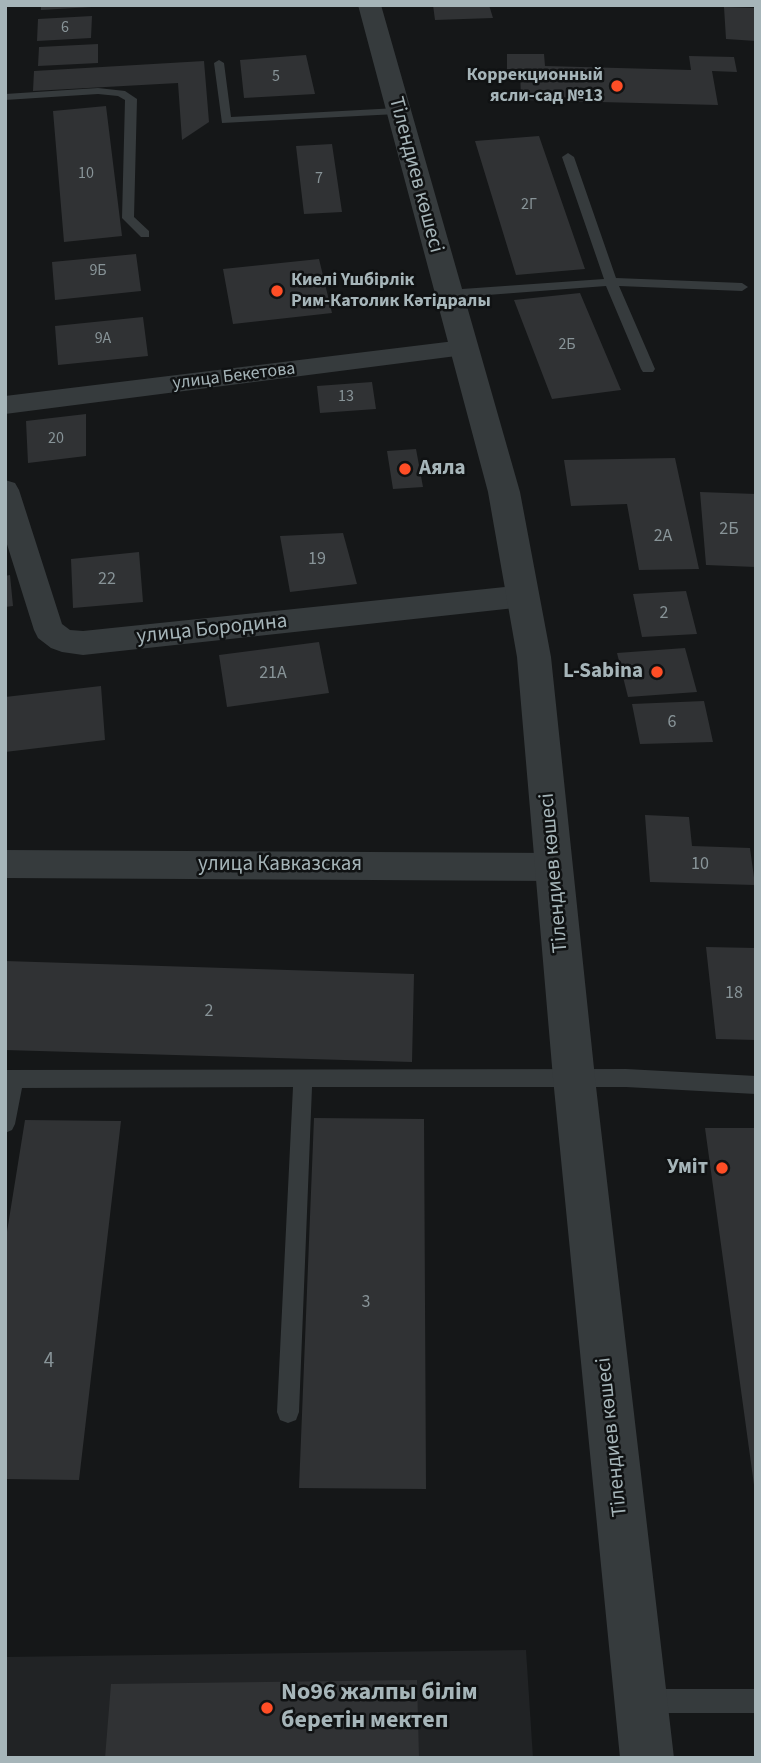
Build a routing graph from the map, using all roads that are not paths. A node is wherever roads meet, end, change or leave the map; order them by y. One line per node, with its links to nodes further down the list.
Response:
1 (369, 5): 4 (street, Тілендиев көшесі)
2 (219, 63): 4 (lane)
3 (5, 97): 6 (lane)
4 (397, 111): 9 (street, Тілендиев көшесі)
5 (568, 158): 7 (lane)
6 (145, 234)
7 (611, 282): 8 (lane); 9 (lane); 11 (lane)
8 (742, 287)
9 (448, 294): 10 (street, Тілендиев көшесі)
10 (463, 348): 12 (street, улица Бекетова); 14 (street, Тілендиев көшесі)
11 (648, 369)
12 (5, 405)
13 (5, 490): 14 (street, улица Бородина)
14 (524, 596): 16 (street, Тілендиев көшесі)
15 (5, 864): 16 (street, улица Кавказская)
16 (555, 867): 17 (street, Тілендиев көшесі)
17 (574, 1078): 19 (lane); 20 (lane); 23 (street, Тілендиев көшесі)
18 (10, 1079): 19 (lane); 21 (lane)
19 (303, 1080): 22 (lane)
20 (756, 1085)
21 (5, 1124)
22 (288, 1412)
23 (642, 1701): 24 (lane); 25 (street, Тілендиев көшесі)
24 (756, 1701)
25 (647, 1758)

